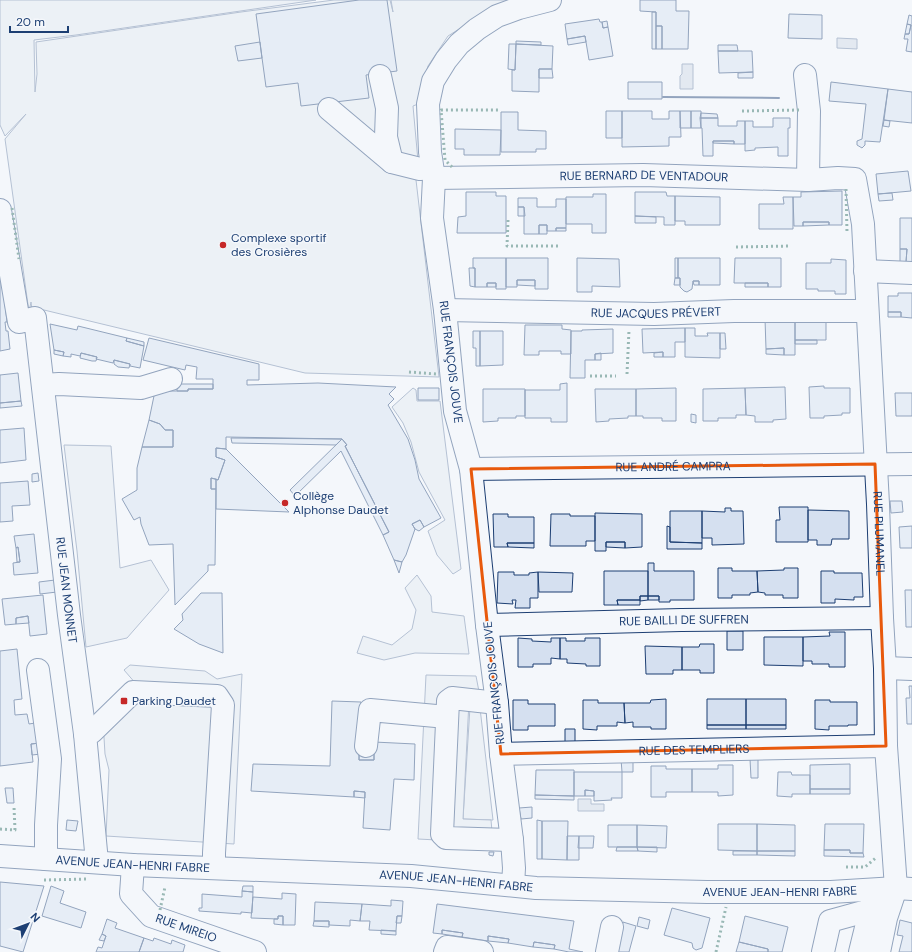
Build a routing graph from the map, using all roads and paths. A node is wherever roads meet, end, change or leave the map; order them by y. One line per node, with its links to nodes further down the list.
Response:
1 (550, 0): 6 (street, RUE FRANÇOIS JOUVE)
2 (805, 75): 8 (street)
3 (380, 76): 5 (street)
4 (329, 109): 5 (street)
5 (392, 162): 6 (street, RUE BERNARD DE VENTADOUR)
6 (433, 173): 8 (street, RUE BERNARD DE VENTADOUR); 12 (street, RUE FRANÇOIS JOUVE)
7 (855, 179): 8 (street, RUE BERNARD DE VENTADOUR); 10 (street, RUE PLUMANEL)
8 (808, 180)
9 (0, 210): 15 (street, RUE JEAN MONNET)
10 (865, 271): 11 (street); 13 (street, RUE PLUMANEL)
11 (912, 273)
12 (445, 310): 13 (street, RUE JACQUES PRÉVERT); 18 (street, RUE FRANÇOIS JOUVE)
13 (867, 311): 16 (street, RUE PLUMANEL)
14 (170, 379): 15 (street)
15 (43, 385): 26 (street, RUE JEAN MONNET)
16 (875, 464): 17 (street, RUE ANDRÉ CAMPRA); 18 (street, RUE ANDRÉ CAMPRA); 19 (street, RUE PLUMANEL)
17 (912, 464)
18 (471, 469): 20 (street, RUE FRANÇOIS JOUVE)
19 (882, 618): 20 (street, RUE BAILLI DE SUFFREN); 21 (street, RUE PLUMANEL)
20 (487, 625): 24 (street, RUE FRANÇOIS JOUVE)
21 (885, 668): 22 (street); 28 (street, RUE PLUMANEL)
22 (912, 669)
23 (38, 670): 32 (street)
24 (497, 703): 25 (street); 29 (street, RUE FRANÇOIS JOUVE)
25 (447, 717): 27 (street); 30 (street)
26 (85, 734): 33 (street, RUE JEAN MONNET); 35 (street)
27 (366, 746)
28 (886, 746): 29 (street, RUE DES TEMPLIERS); 37 (street, RUE PLUMANEL)
29 (502, 754): 30 (street, RUE FRANÇOIS JOUVE)
30 (512, 840): 36 (street, RUE FRANÇOIS JOUVE)
31 (0, 856): 32 (street, AVENUE JEAN-HENRI FABRE)
32 (46, 859): 33 (street, AVENUE JEAN-HENRI FABRE)
33 (97, 862): 34 (street, AVENUE JEAN-HENRI FABRE)
34 (133, 865): 35 (street, AVENUE JEAN-HENRI FABRE); 39 (street, RUE MIREIO)
35 (214, 867): 36 (street, AVENUE JEAN-HENRI FABRE)
36 (513, 886): 37 (street, AVENUE JEAN-HENRI FABRE)
37 (888, 894): 43 (street); 44 (street); 45 (street)
38 (612, 927): 42 (street)
39 (255, 952)
40 (446, 952): 41 (street)
41 (482, 952)
42 (607, 952)
43 (823, 952)
44 (860, 952)
45 (879, 952)

